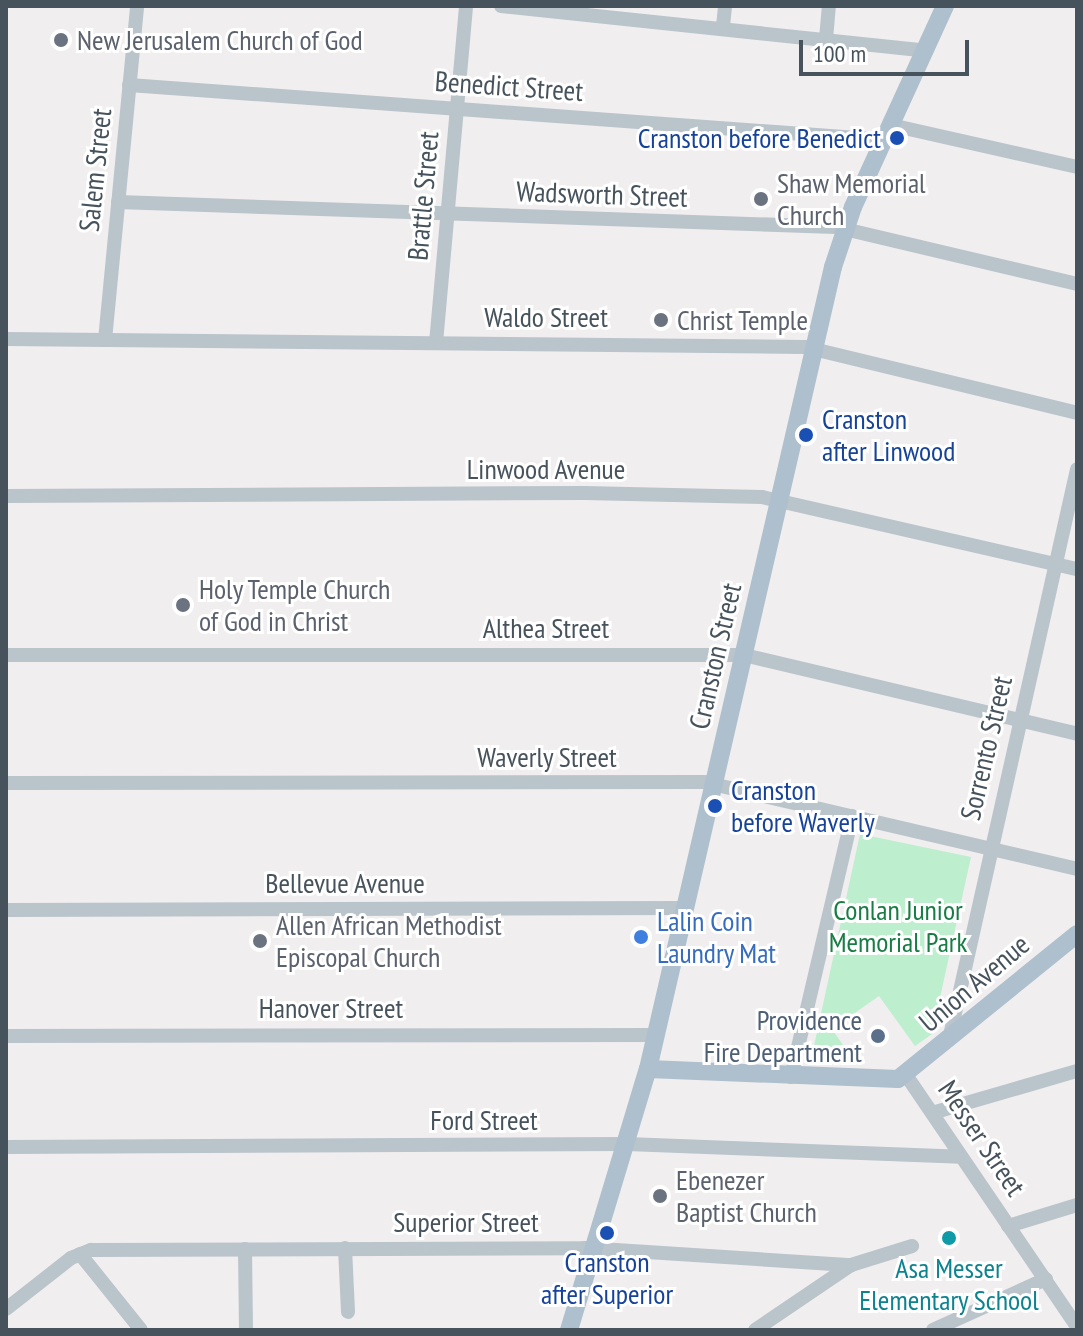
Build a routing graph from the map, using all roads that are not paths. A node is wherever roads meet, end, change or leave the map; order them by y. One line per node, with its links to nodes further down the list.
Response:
1 (137, 6): 12 (street, Salem Street)
2 (466, 6): 13 (street, Brattle Street)
3 (501, 6): 7 (street)
4 (725, 6): 9 (street)
5 (829, 6): 10 (street)
6 (945, 6): 11 (main road, Cranston Street)
7 (518, 7): 8 (street)
8 (621, 11): 9 (street)
9 (723, 26): 10 (street)
10 (826, 39): 11 (street)
11 (927, 51): 14 (main road, Cranston Street)
12 (129, 85): 13 (street, Benedict Street); 16 (street, Salem Street)
13 (457, 108): 14 (street, Benedict Street); 17 (street, Brattle Street)
14 (888, 132): 15 (street, Benedict Street); 18 (main road, Cranston Street)
15 (1077, 167)
16 (118, 202): 17 (street, Wadsworth Street); 21 (street, Salem Street)
17 (447, 213): 18 (street, Wadsworth Street); 22 (street, Brattle Street)
18 (843, 231): 19 (street, Wadsworth Street); 23 (main road, Cranston Street)
19 (1077, 284)
20 (6, 339): 21 (street, Waldo Street)
21 (105, 340): 22 (street, Waldo Street)
22 (436, 343): 23 (street, Waldo Street)
23 (815, 349): 24 (street, Waldo Street); 27 (main road, Cranston Street)
24 (1077, 413)
25 (1077, 469): 28 (street, Sorrento Street)
26 (6, 496): 27 (street, Linwood Avenue)
27 (780, 502): 28 (street, Linwood Avenue); 31 (main road, Cranston Street)
28 (1055, 564): 29 (street, Linwood Avenue); 32 (street, Sorrento Street)
29 (1077, 569)
30 (6, 655): 31 (street, Althea Street)
31 (744, 655): 32 (street, Althea Street); 35 (main road, Cranston Street)
32 (1019, 720): 33 (street, Althea Street); 37 (street, Sorrento Street)
33 (1077, 734)
34 (6, 783): 35 (street, Waverly Street)
35 (714, 784): 36 (street, Waverly Street); 39 (main road, Cranston Street)
36 (852, 816): 37 (street, Waverly Street); 48 (street)
37 (989, 849): 38 (street, Waverly Street); 44 (street, Sorrento Street)
38 (1077, 869)
39 (684, 908): 40 (street, Bellevue Avenue); 42 (main road, Cranston Street)
40 (6, 910)
41 (1077, 934): 44 (main road, Union Avenue)
42 (656, 1035): 43 (street, Hanover Street); 45 (main road, Cranston Street)
43 (6, 1036)
44 (949, 1040): 47 (main road, Union Avenue)
45 (648, 1069): 48 (main road, Messer Street); 50 (main road, Cranston Street)
46 (1077, 1071): 49 (street)
47 (906, 1075): 48 (main road, Messer Street); 49 (street, Messer Street)
48 (791, 1077)
49 (932, 1113): 52 (street, Messer Street)
50 (627, 1144): 51 (street, Ford Street); 52 (street, Ford Street); 58 (main road, Cranston Street)
51 (6, 1147)
52 (961, 1157): 54 (street, Messer Street)
53 (1077, 1205): 54 (street)
54 (1008, 1226): 61 (street, Messer Street)
55 (912, 1246): 60 (street)
56 (345, 1248): 57 (street, Superior Street); 58 (street, Superior Street); 63 (street)
57 (245, 1249): 59 (street, Superior Street); 66 (street)
58 (595, 1249): 60 (street, Superior Street); 67 (main road, Cranston Street)
59 (80, 1254): 62 (street); 65 (street)
60 (851, 1265): 68 (street)
61 (1046, 1279): 64 (street, Messer Street); 69 (street)
62 (6, 1309)
63 (348, 1312)
64 (1077, 1327)
65 (141, 1330)
66 (246, 1330)
67 (569, 1330)
68 (755, 1330)
69 (933, 1330)

